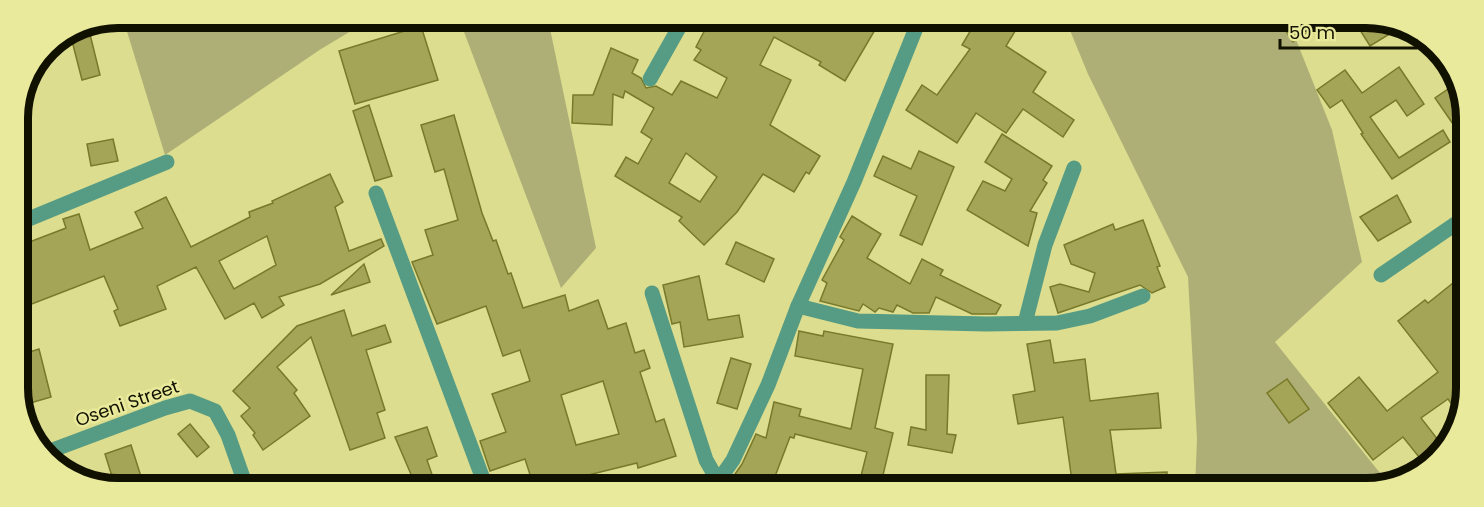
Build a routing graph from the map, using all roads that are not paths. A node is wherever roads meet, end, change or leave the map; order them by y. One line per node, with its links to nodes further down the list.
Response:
1 (679, 28): 3 (street)
2 (916, 28): 12 (street)
3 (650, 79)
4 (167, 162): 7 (street)
5 (1074, 168): 13 (street)
6 (376, 193): 16 (street)
7 (29, 219)
8 (1456, 223): 9 (street)
9 (1381, 275)
10 (652, 293): 17 (street)
11 (1143, 297): 13 (street)
12 (798, 306): 13 (street); 18 (street)
13 (1025, 323)
14 (53, 450): 15 (street, Oseni Street)
15 (243, 478)
16 (483, 478)
17 (714, 478)
18 (720, 478)

